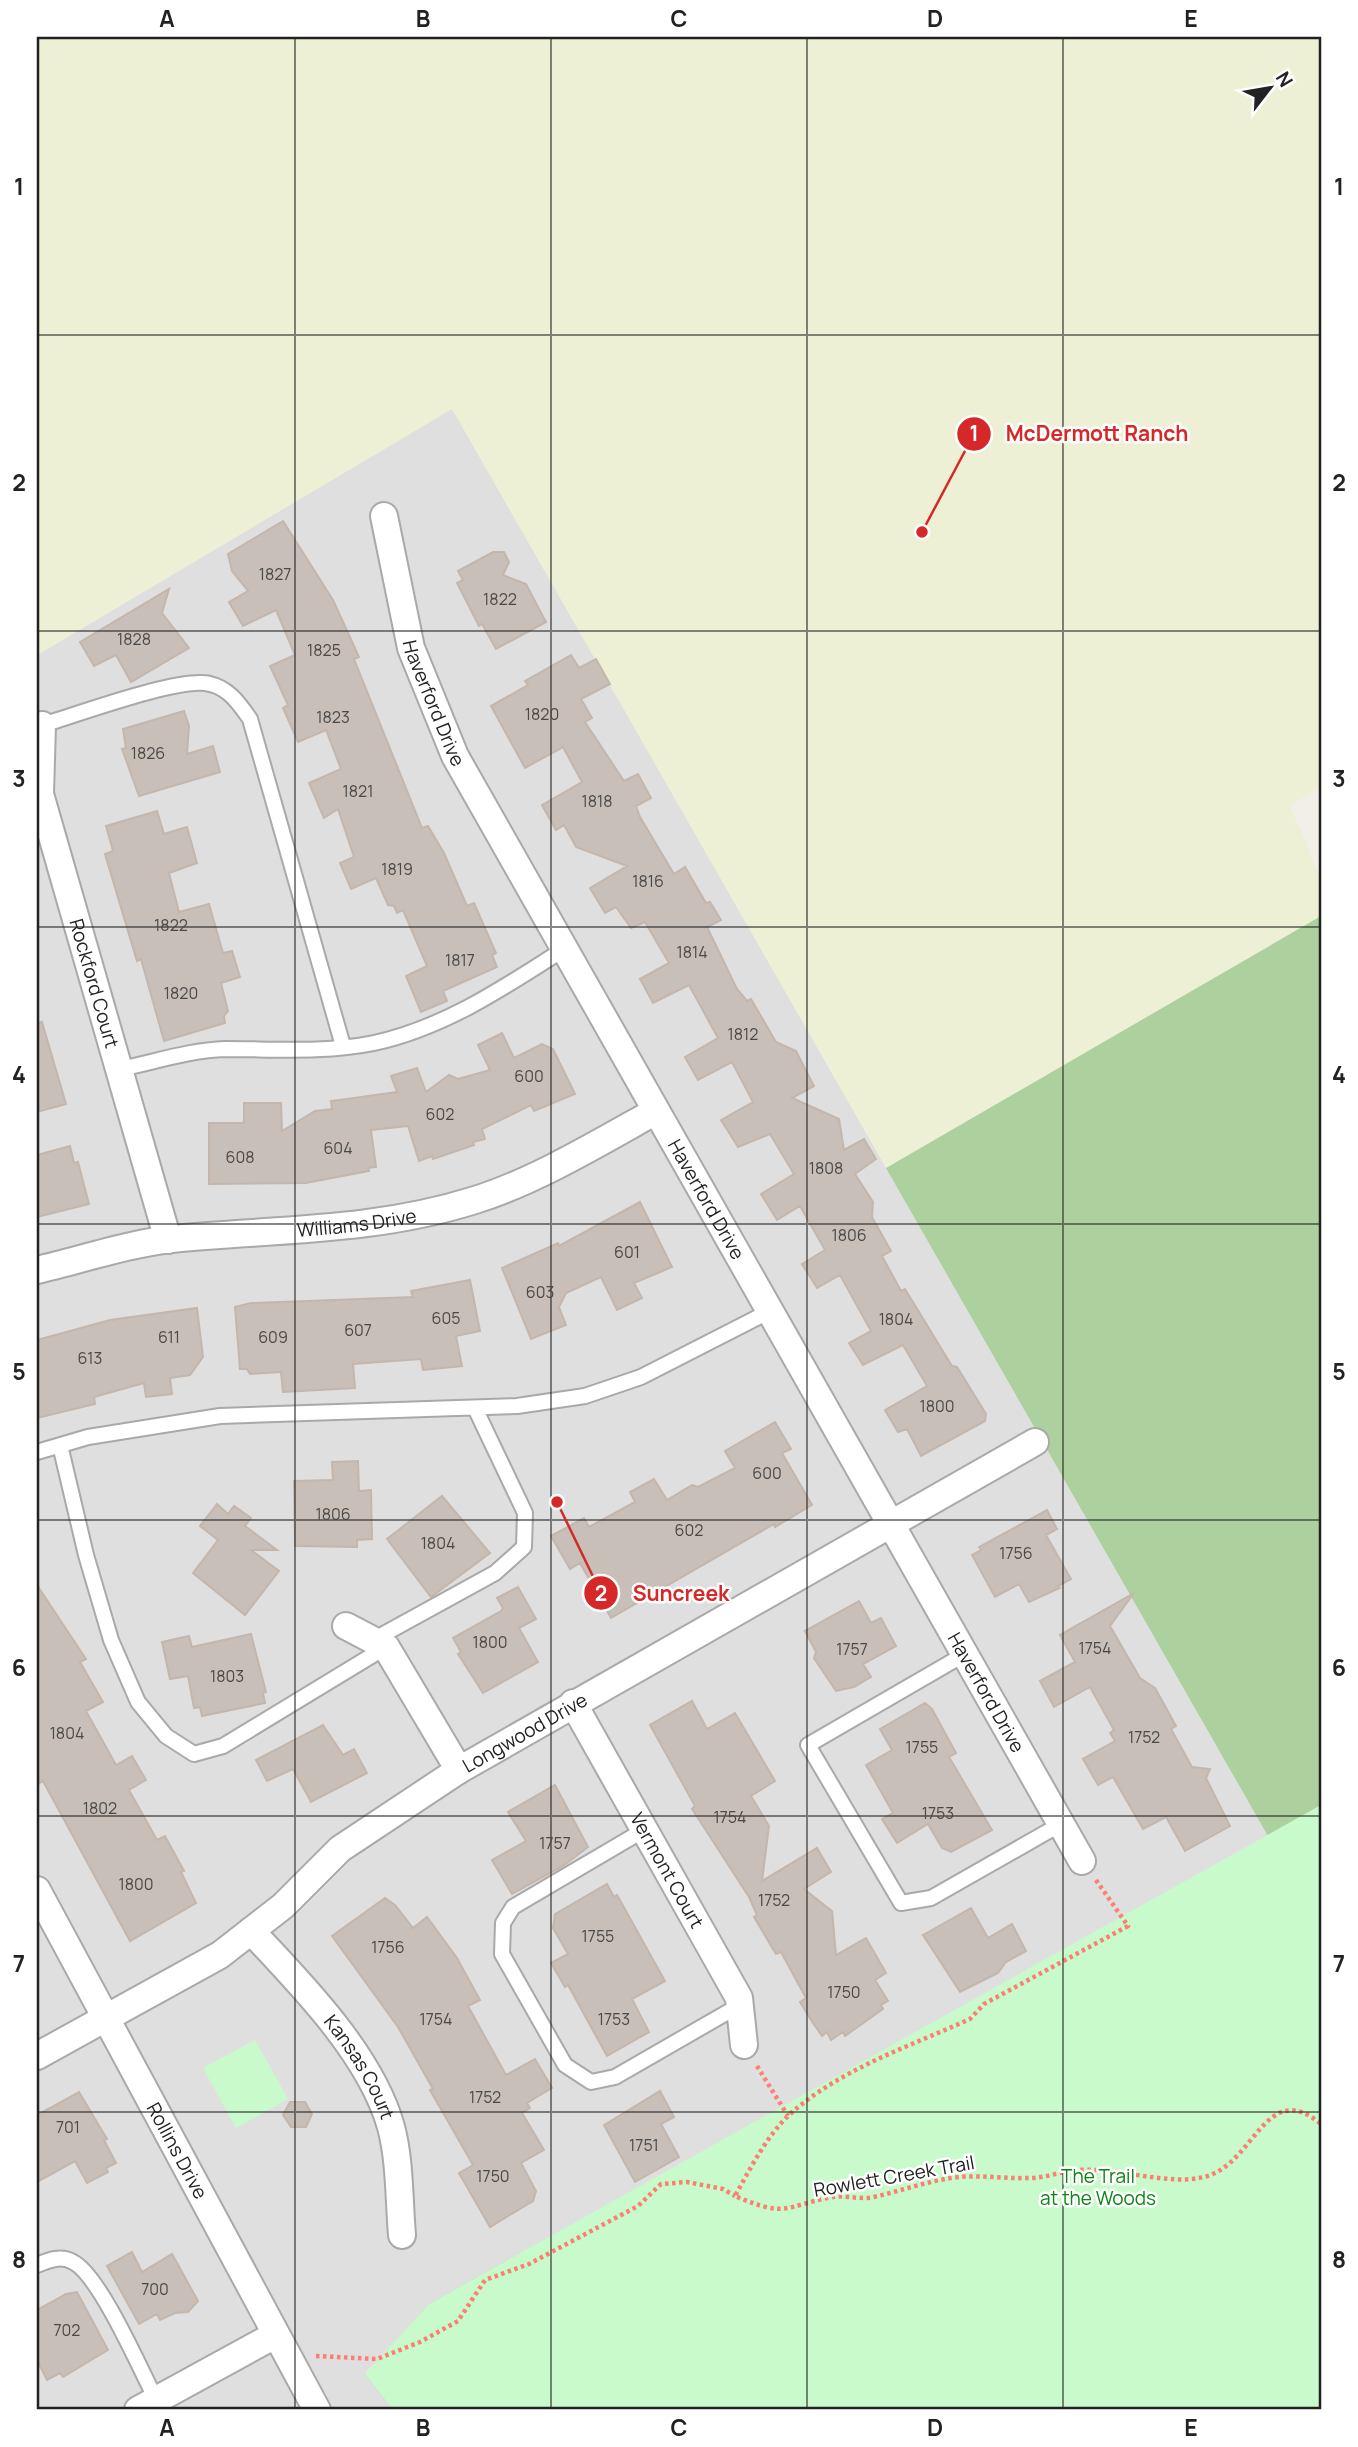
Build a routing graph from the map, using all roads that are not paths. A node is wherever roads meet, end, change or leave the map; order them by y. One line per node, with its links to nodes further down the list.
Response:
1 (384, 516): 3 (street, Haverford Drive)
2 (42, 725): 4 (lane); 5 (street, Rockford Court)
3 (564, 949): 4 (lane); 6 (street, Haverford Drive)
4 (343, 1046): 5 (lane)
5 (120, 1069): 7 (street, Rockford Court)
6 (656, 1111): 7 (street, Williams Drive); 9 (street, Haverford Drive)
7 (168, 1240): 8 (street, Williams Drive)
8 (37, 1270)
9 (770, 1311): 10 (lane); 14 (street, Haverford Drive)
10 (475, 1408): 12 (lane); 16 (lane)
11 (1035, 1441): 14 (street, Longwood Drive)
12 (60, 1445): 13 (lane); 16 (lane)
13 (37, 1452)
14 (890, 1523): 17 (street, Haverford Drive); 18 (street, Longwood Drive)
15 (346, 1626): 16 (street)
16 (380, 1644): 19 (street)
17 (965, 1654): 20 (street, Haverford Drive); 20 (lane)
18 (573, 1703): 19 (street, Longwood Drive); 21 (street, Vermont Court)
19 (459, 1770): 24 (street, Longwood Drive)
20 (1061, 1824): 22 (street, Haverford Drive)
21 (644, 1829): 25 (street, Vermont Court); 25 (lane)
22 (1082, 1861)
23 (37, 1890): 26 (street, Rollins Drive)
24 (251, 1931): 26 (street, Longwood Drive); 29 (street, Kansas Court)
25 (740, 2005): 27 (street, Vermont Court)
26 (106, 2019): 28 (street, Longwood Drive); 31 (street, Rollins Drive)
27 (744, 2045)
28 (37, 2056)
29 (402, 2235)
30 (37, 2265): 32 (lane)
31 (275, 2335): 32 (street); 33 (street, Rollins Drive)
32 (152, 2407)
33 (317, 2410)

